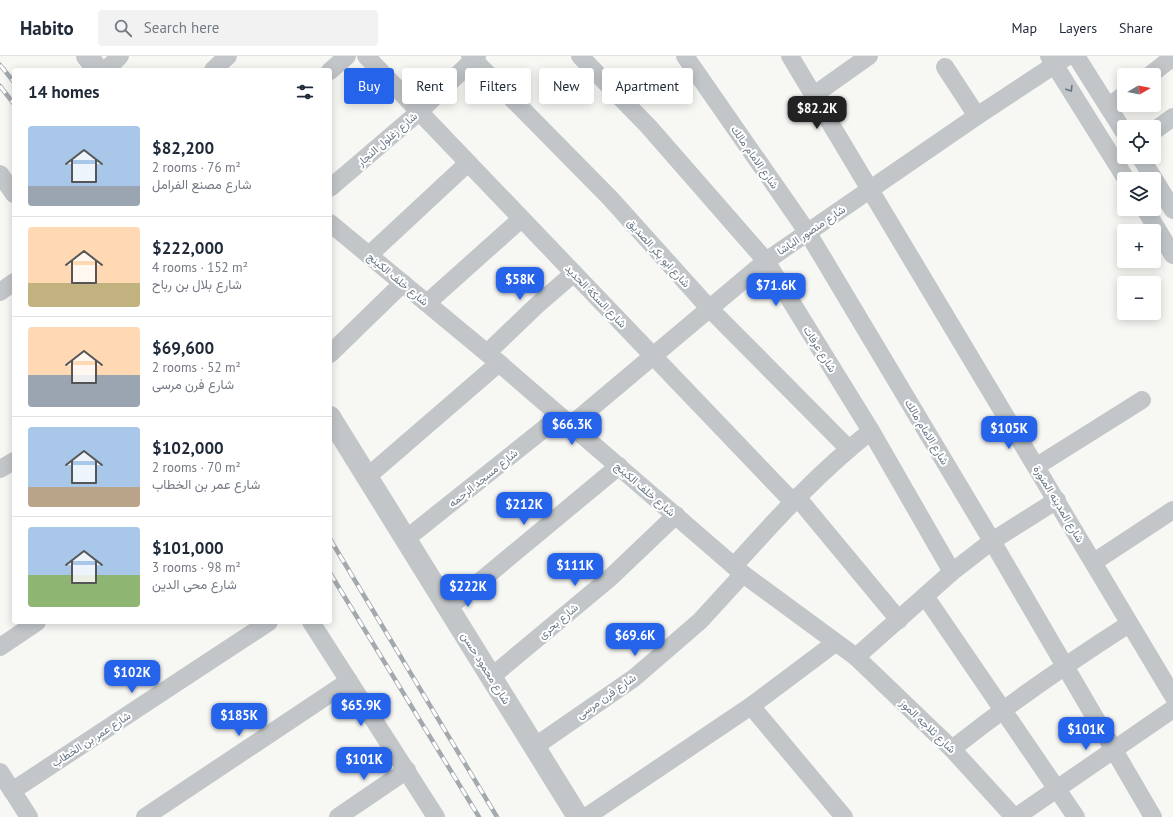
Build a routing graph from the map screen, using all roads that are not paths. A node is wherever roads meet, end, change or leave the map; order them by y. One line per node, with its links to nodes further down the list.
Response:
1 (87, 56): 15 (street)
2 (120, 56): 16 (street)
3 (228, 56): 17 (street)
4 (347, 56): 19 (street)
5 (366, 56): 23 (street, شارع السكة الحديد)
6 (580, 56): 44 (street, شارع عرفات)
7 (685, 56): 41 (street, شارع الامام مالك)
8 (790, 56): 20 (street, شارع المدينه المنورة)
9 (869, 56): 20 (street)
10 (1076, 56): 22 (street)
11 (473, 57): 23 (street, شارع زغلول النجار); 50 (street, شارع ابو بكر الصديق)
12 (1173, 57): 18 (street)
13 (1057, 59): 24 (street, شارع منصور الباشا); 30 (street, one-way to 30)
14 (945, 67): 24 (street)
15 (96, 68)
16 (108, 68)
17 (215, 68)
18 (1159, 68)
19 (332, 69)
20 (814, 95): 35 (street, شارع المدينه المنورة)
21 (1117, 100): 22 (street)
22 (1108, 107): 26 (street)
23 (419, 112): 28 (street, شارع السكة الحديد); 34 (street, شارع زغلول النجار)
24 (977, 116): 35 (street, شارع منصور الباشا)
25 (1173, 117): 27 (street)
26 (1117, 121)
27 (1161, 126)
28 (468, 163): 39 (street, شارع السكة الحديد); 43 (street)
29 (1146, 164): 31 (street)
30 (1122, 172)
31 (1152, 172)
32 (0, 174): 36 (street)
33 (1161, 183): 37 (street)
34 (332, 186)
35 (870, 189): 41 (street, شارع منصور الباشا); 61 (street, شارع المدينه المنورة)
36 (12, 191)
37 (1173, 210)
38 (1149, 216): 42 (street)
39 (521, 219): 45 (street, شارع السكة الحديد); 49 (street)
40 (332, 225): 43 (street, شارع خلف الكينج)
41 (808, 232): 44 (street, شارع منصور الباشا); 69 (street, شارع الامام مالك)
42 (1173, 254)
43 (369, 255): 47 (street, شارع خلف الكينج)
44 (766, 260): 50 (street, شارع منصور الباشا); 57 (street, شارع عرفات)
45 (574, 273): 52 (street, شارع السكة الحديد); 53 (street)
46 (12, 283): 48 (street)
47 (403, 283): 49 (street, شارع خلف الكينج); 51 (street)
48 (0, 292)
49 (427, 304): 53 (street, شارع خلف الكينج)
50 (709, 308): 52 (street, شارع منصور الباشا); 58 (street, شارع ابو بكر الصديق)
51 (332, 352)
52 (652, 355): 56 (street, شارع منصور الباشا); 64 (street, شارع السكة الحديد)
53 (493, 358): 56 (street, شارع خلف الكينج); 63 (street)
54 (1142, 400): 61 (street)
55 (332, 420): 63 (street, شارع محمود حسن)
56 (566, 420): 60 (street, شارع خلف الكينج); 68 (street, شارع مسجد الرحمه)
57 (871, 432): 58 (street, شارع فرن مرسى); 72 (street, شارع عرفات)
58 (849, 449): 64 (street, شارع فرن مرسى)
59 (12, 462): 62 (street)
60 (618, 466): 67 (street, شارع خلف الكينج); 74 (street)
61 (1037, 466): 65 (street, شارع المدينه المنورة)
62 (0, 469)
63 (367, 477): 68 (street, شارع محمود حسن)
64 (794, 499): 71 (street, شارع فرن مرسى); 75 (street, شارع السكة الحديد)
65 (1057, 500): 69 (street); 70 (street, شارع المدينه المنورة)
66 (1173, 510): 70 (street)
67 (676, 515): 71 (street, شارع خلف الكينج); 84 (street, شارع بحرى)
68 (406, 540): 74 (street, شارع محمود حسن)
69 (992, 541): 72 (street); 83 (street, شارع الامام مالك)
70 (1094, 562): 79 (street, شارع المدينه المنورة)
71 (739, 570): 80 (street, شارع خلف الكينج); 90 (street, شارع فرن مرسى)
72 (952, 572): 73 (street)
73 (925, 596): 75 (street); 88 (street)
74 (448, 608): 84 (street, شارع محمود حسن)
75 (898, 620): 82 (street)
76 (34, 624): 81 (street)
77 (266, 624): 96 (street, شارع عمر بن الخطاب)
78 (312, 624): 85 (street)
79 (1129, 624): 83 (street); 86 (street, شارع المدينه المنورة)
80 (835, 643): 82 (street, شارع ثلاجه الموز); 87 (street)
81 (0, 647)
82 (856, 657): 91 (street, شارع ثلاجه الموز)
83 (1065, 666): 88 (street); 92 (street, شارع الامام مالك)
84 (491, 677): 90 (street, شارع محمود حسن)
85 (349, 681): 93 (street); 98 (street)
86 (1173, 696)
87 (751, 706): 102 (street); 103 (street)
88 (1002, 709): 91 (street); 95 (street)
89 (1173, 709): 92 (street)
90 (534, 747): 101 (street, شارع محمود حسن)
91 (952, 749): 104 (street, شارع ثلاجه الموز)
92 (1114, 750): 95 (street); 106 (street, شارع الامام مالك)
93 (407, 770): 99 (street); 100 (street)
94 (0, 772): 96 (street)
95 (1057, 789): 104 (street); 105 (street)
96 (12, 791): 97 (street)
97 (29, 817)
98 (146, 817)
99 (338, 817)
100 (436, 817)
101 (578, 817)
102 (586, 817)
103 (844, 817)
104 (1015, 817)
105 (1076, 817)
106 (1153, 817)

